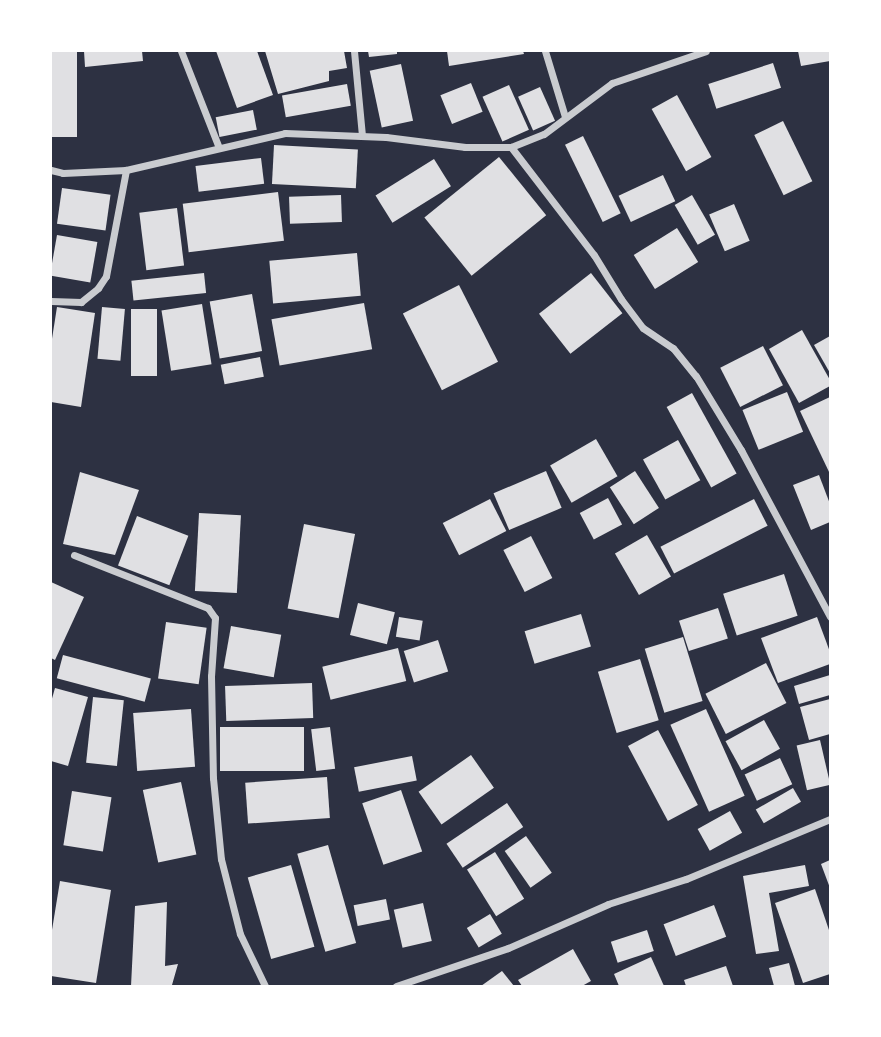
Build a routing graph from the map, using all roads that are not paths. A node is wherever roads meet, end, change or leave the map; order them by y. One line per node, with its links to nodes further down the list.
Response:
1 (181, 51): 8 (street)
2 (354, 51): 6 (street)
3 (545, 51): 5 (street)
4 (706, 51): 5 (street)
5 (565, 117): 7 (street)
6 (362, 135): 7 (street); 8 (street)
7 (511, 147): 13 (street)
8 (219, 148): 10 (street)
9 (51, 170): 10 (street)
10 (126, 170): 11 (street)
11 (51, 301)
12 (74, 555): 15 (street)
13 (830, 617)
14 (830, 819): 16 (street)
15 (265, 986)
16 (396, 986)

